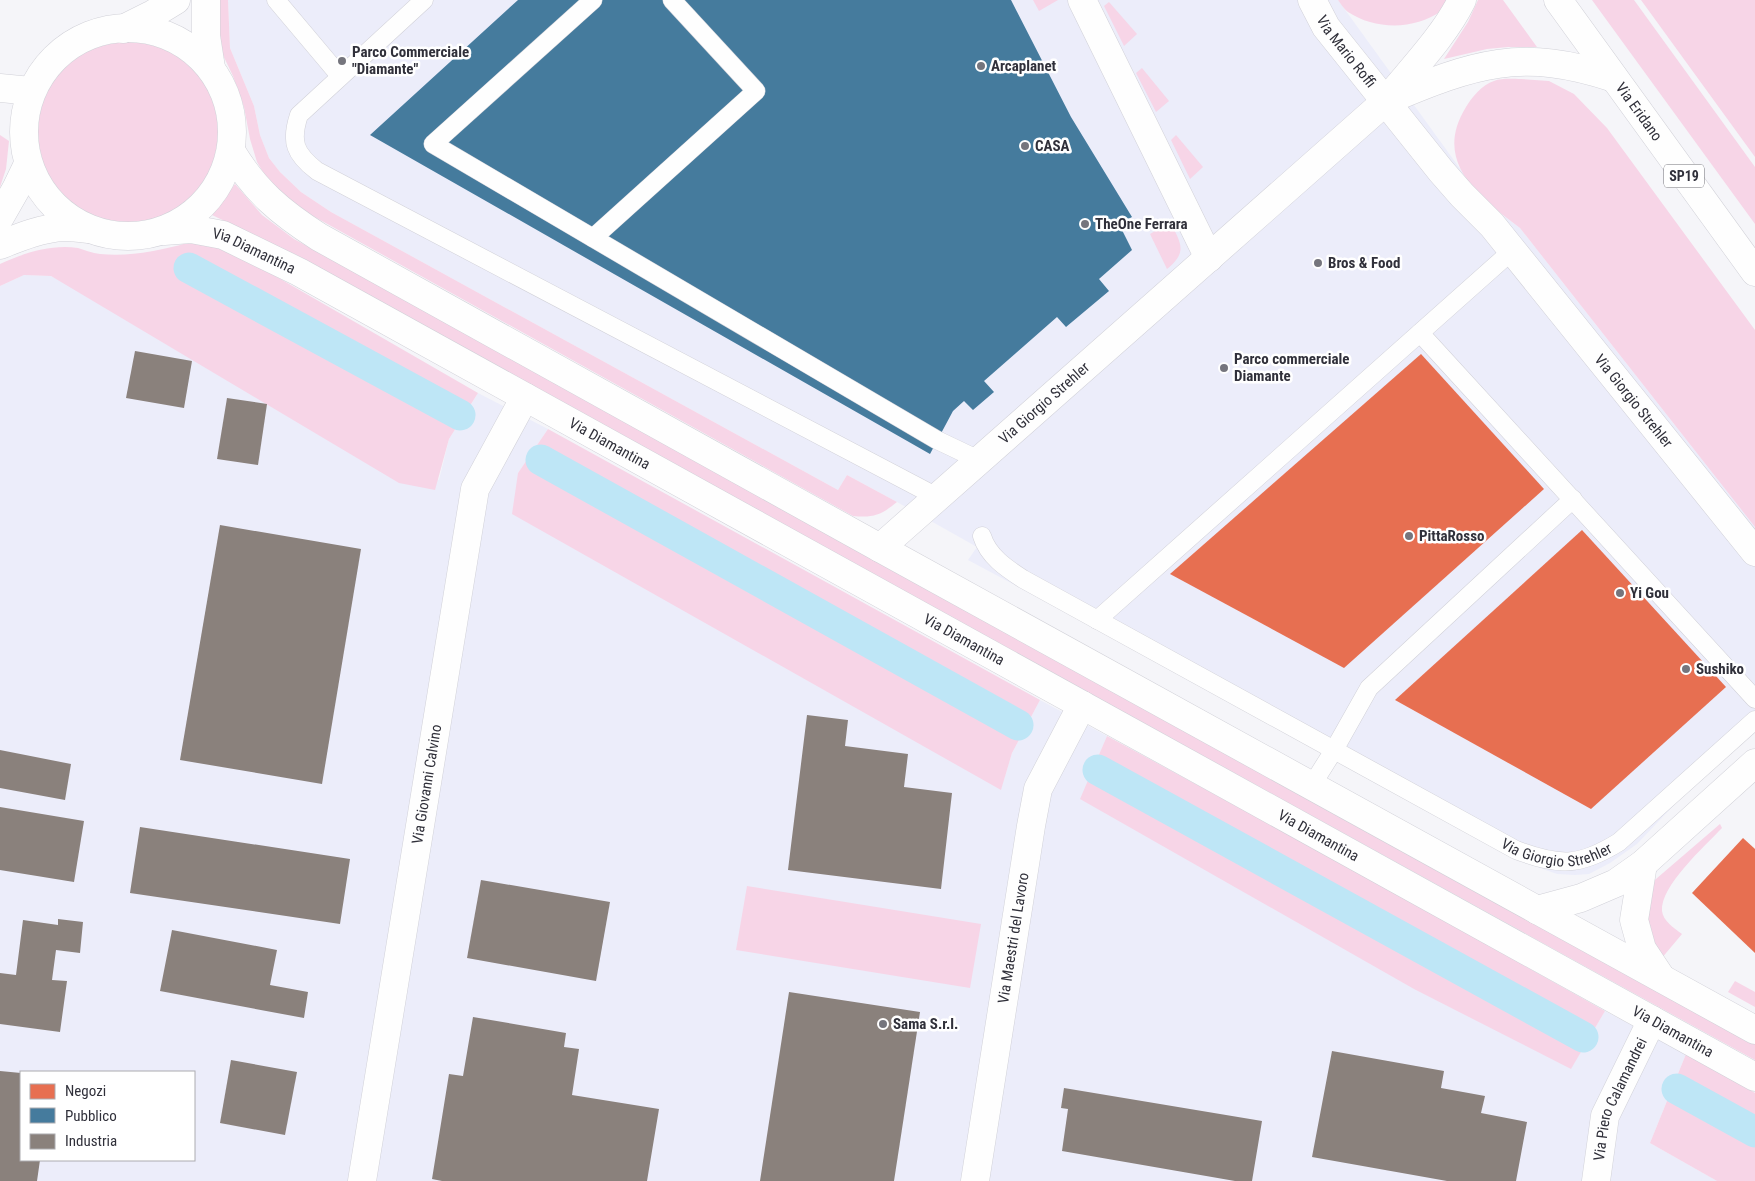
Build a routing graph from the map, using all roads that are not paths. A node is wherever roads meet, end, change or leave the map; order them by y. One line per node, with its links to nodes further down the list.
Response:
1 (176, 0): 11 (street)
2 (206, 0): 12 (street)
3 (276, 0): 13 (lane)
4 (424, 0): 13 (lane)
5 (594, 0): 23 (lane)
6 (672, 0): 23 (lane)
7 (1082, 0): 26 (street)
8 (1312, 0): 17 (street, Via Mario Roffi)
9 (1462, 0): 17 (street, Via Giorgio Strehler)
10 (1558, 0): 14 (street, Via Eridano / SP19)
11 (122, 29): 12 (street, Via Diamantina); 16 (street, Via Diamantina)
12 (211, 68): 18 (street, Via Diamantina)
13 (340, 76): 31 (lane)
14 (1614, 78): 17 (street, Via Giorgio Strehler); 27 (street, Via Eridano / SP19)
15 (0, 88): 16 (street)
16 (31, 92): 19 (street, Via Diamantina)
17 (1386, 101): 25 (street, Via Giorgio Strehler); 26 (street, Via Giorgio Strehler)
18 (231, 151): 22 (street, Via Diamantina); 34 (street)
19 (28, 164): 20 (street); 21 (street, Via Diamantina)
20 (0, 217)
21 (87, 229): 22 (street, Via Diamantina); 24 (street)
22 (164, 231): 29 (street, Via Diamantina)
23 (593, 238): 30 (lane)
24 (0, 245)
25 (1513, 250): 28 (lane); 35 (street, Via Giorgio Strehler)
26 (1209, 258): 30 (street, Via Giorgio Strehler)
27 (1755, 272)
28 (1420, 333): 32 (lane); 36 (lane)
29 (525, 397): 38 (street, Via Diamantina); 49 (street, Via Giovanni Calvino)
30 (979, 460): 31 (street, Via Giorgio Strehler)
31 (937, 497): 34 (street, Via Giorgio Strehler)
32 (1573, 499): 37 (lane); 40 (lane)
33 (982, 536): 36 (lane, Via Giorgio Strehler)
34 (880, 548): 42 (street)
35 (1755, 552)
36 (1097, 620): 40 (lane, Via Giorgio Strehler)
37 (1755, 699)
38 (1082, 704): 46 (street, Via Diamantina); 50 (street, Via Maestri del Lavoro)
39 (1755, 720): 40 (lane, Via Giorgio Strehler)
40 (1334, 750): 42 (lane)
41 (1755, 763): 43 (street)
42 (1312, 785): 44 (street)
43 (1643, 864): 44 (street); 45 (street)
44 (1537, 910): 45 (street)
45 (1660, 978): 47 (street)
46 (1652, 1020): 48 (street, Via Diamantina); 51 (street, Via Piero Calamandrei)
47 (1755, 1030)
48 (1755, 1077)
49 (362, 1181)
50 (976, 1181)
51 (1596, 1181)

